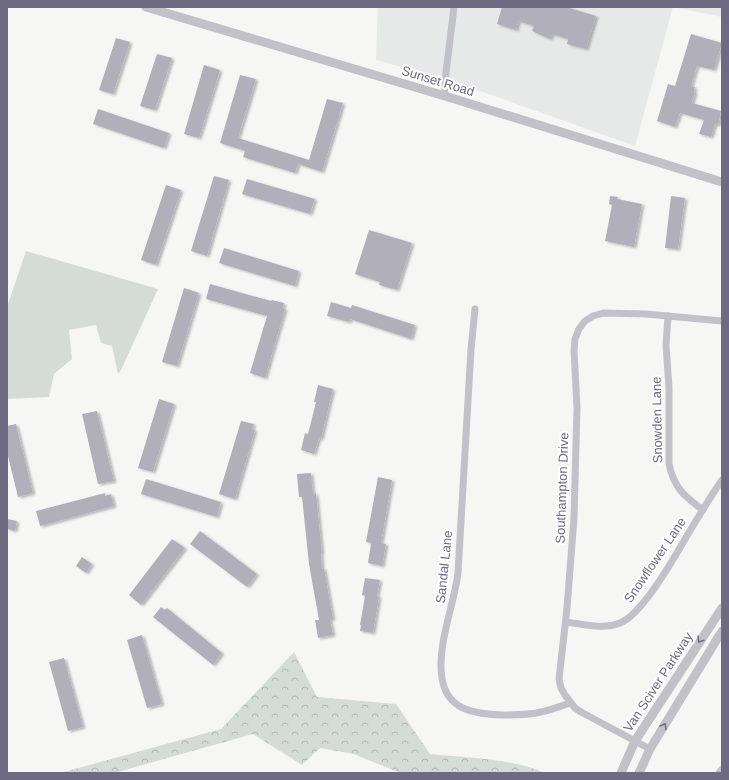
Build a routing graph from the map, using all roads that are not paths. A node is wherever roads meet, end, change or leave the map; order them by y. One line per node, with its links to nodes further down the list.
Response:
1 (146, 7): 3 (street, Sunset Road)
2 (454, 7): 3 (street)
3 (445, 96): 4 (street, Sunset Road)
4 (722, 182)
5 (475, 309): 13 (street, Sandal Lane)
6 (668, 316): 7 (street, Southampton Drive); 9 (street, Snowden Lane); 11 (street, Southampton Drive)
7 (722, 321)
8 (722, 480): 9 (street, Snowflower Lane)
9 (703, 510): 11 (street, Snowflower Lane)
10 (722, 608): 14 (street, Van Sciver Parkway, one-way to 14)
11 (566, 622): 13 (street, Southampton Drive)
12 (722, 631): 15 (street, Van Sciver Parkway, one-way to 12)
13 (570, 703): 14 (street, Southampton Drive)
14 (634, 741): 15 (street, Southampton Drive); 17 (street, Van Sciver Parkway)
15 (650, 749): 18 (street, Van Sciver Parkway)
16 (722, 769): 19 (street)
17 (621, 773)
18 (639, 773)
19 (719, 773)

